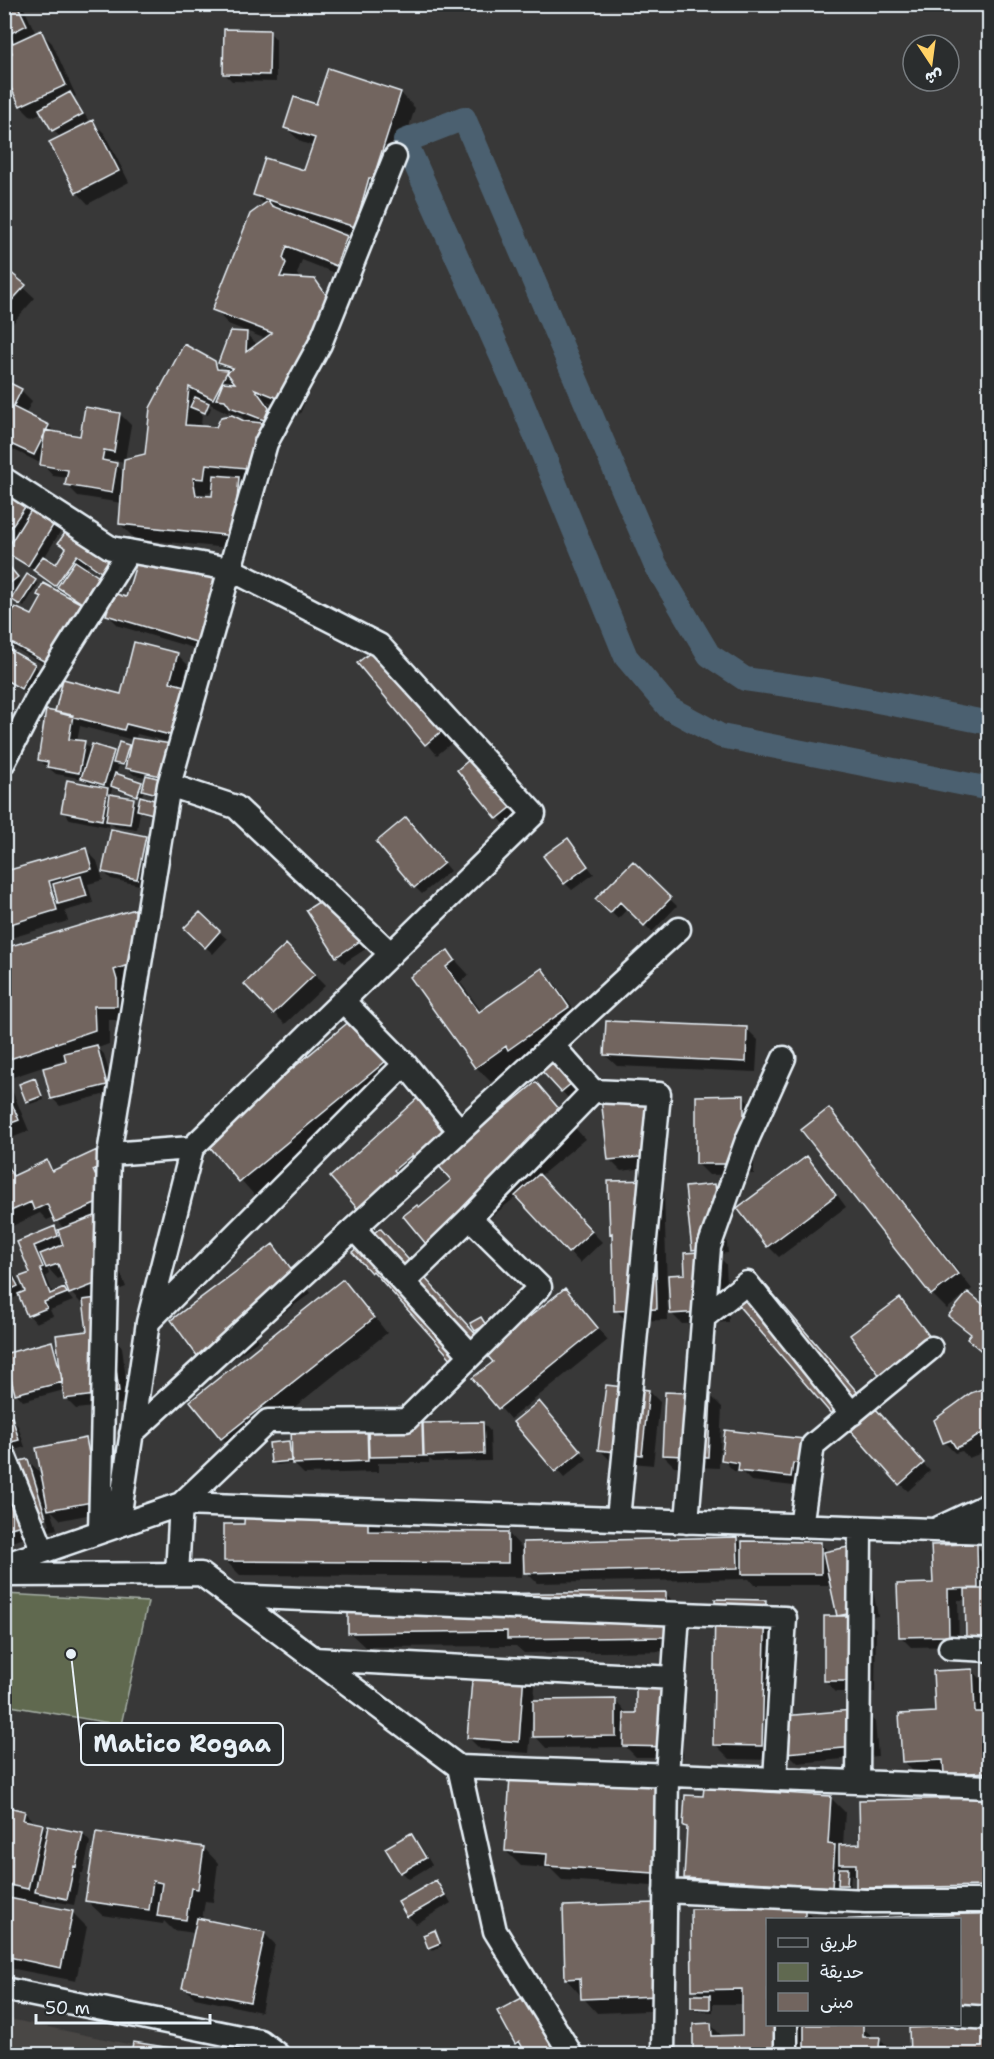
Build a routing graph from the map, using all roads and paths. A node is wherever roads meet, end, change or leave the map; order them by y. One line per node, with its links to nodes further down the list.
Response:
1 (395, 157): 4 (street)
2 (4, 479): 3 (street)
3 (129, 551): 4 (street); 5 (street)
4 (230, 569): 6 (street); 8 (street)
5 (4, 762)
6 (169, 785): 8 (street); 16 (street)
7 (679, 929): 10 (street)
8 (391, 954): 9 (street)
9 (343, 1001): 12 (street); 15 (street)
10 (553, 1046): 13 (street); 14 (street)
11 (784, 1058): 20 (street)
12 (405, 1064): 14 (street); 21 (street)
13 (593, 1091): 17 (street); 29 (street)
14 (460, 1131): 18 (street)
15 (192, 1148): 16 (street); 21 (street)
16 (109, 1155): 32 (street)
17 (470, 1218): 19 (street); 23 (street)
18 (354, 1229): 19 (street); 25 (street)
19 (404, 1282): 23 (street)
20 (704, 1317): 24 (street); 30 (street)
21 (148, 1322): 25 (street)
22 (931, 1348): 24 (street)
23 (471, 1355): 27 (street)
24 (852, 1413): 31 (street)
25 (131, 1434): 32 (street)
26 (4, 1455): 36 (street)
27 (181, 1504): 29 (street); 32 (street); 38 (street)
28 (990, 1504): 34 (street)
29 (618, 1519): 30 (street)
30 (687, 1522): 31 (street)
31 (801, 1526): 33 (street)
32 (109, 1528): 36 (street)
33 (860, 1528): 34 (street); 49 (street)
34 (935, 1530): 35 (street)
35 (990, 1532)
36 (43, 1551): 37 (street)
37 (4, 1565)
38 (177, 1574): 39 (street); 40 (street)
39 (4, 1575)
40 (230, 1596): 41 (street); 44 (street)
41 (678, 1614): 45 (street); 48 (street)
42 (950, 1648): 43 (street)
43 (990, 1650)
44 (314, 1659): 45 (street); 46 (street)
45 (674, 1678): 47 (street)
46 (459, 1767): 47 (street); 58 (street)
47 (667, 1775): 48 (street); 51 (street)
48 (776, 1779): 49 (street)
49 (858, 1782): 50 (street)
50 (990, 1787)
51 (664, 1892): 52 (street); 59 (street)
52 (990, 1901)
53 (4, 1989): 57 (street)
54 (961, 2016): 55 (street)
55 (990, 2018)
56 (786, 2026): 60 (street)
57 (277, 2055)
58 (571, 2055)
59 (663, 2055)
60 (786, 2055)

